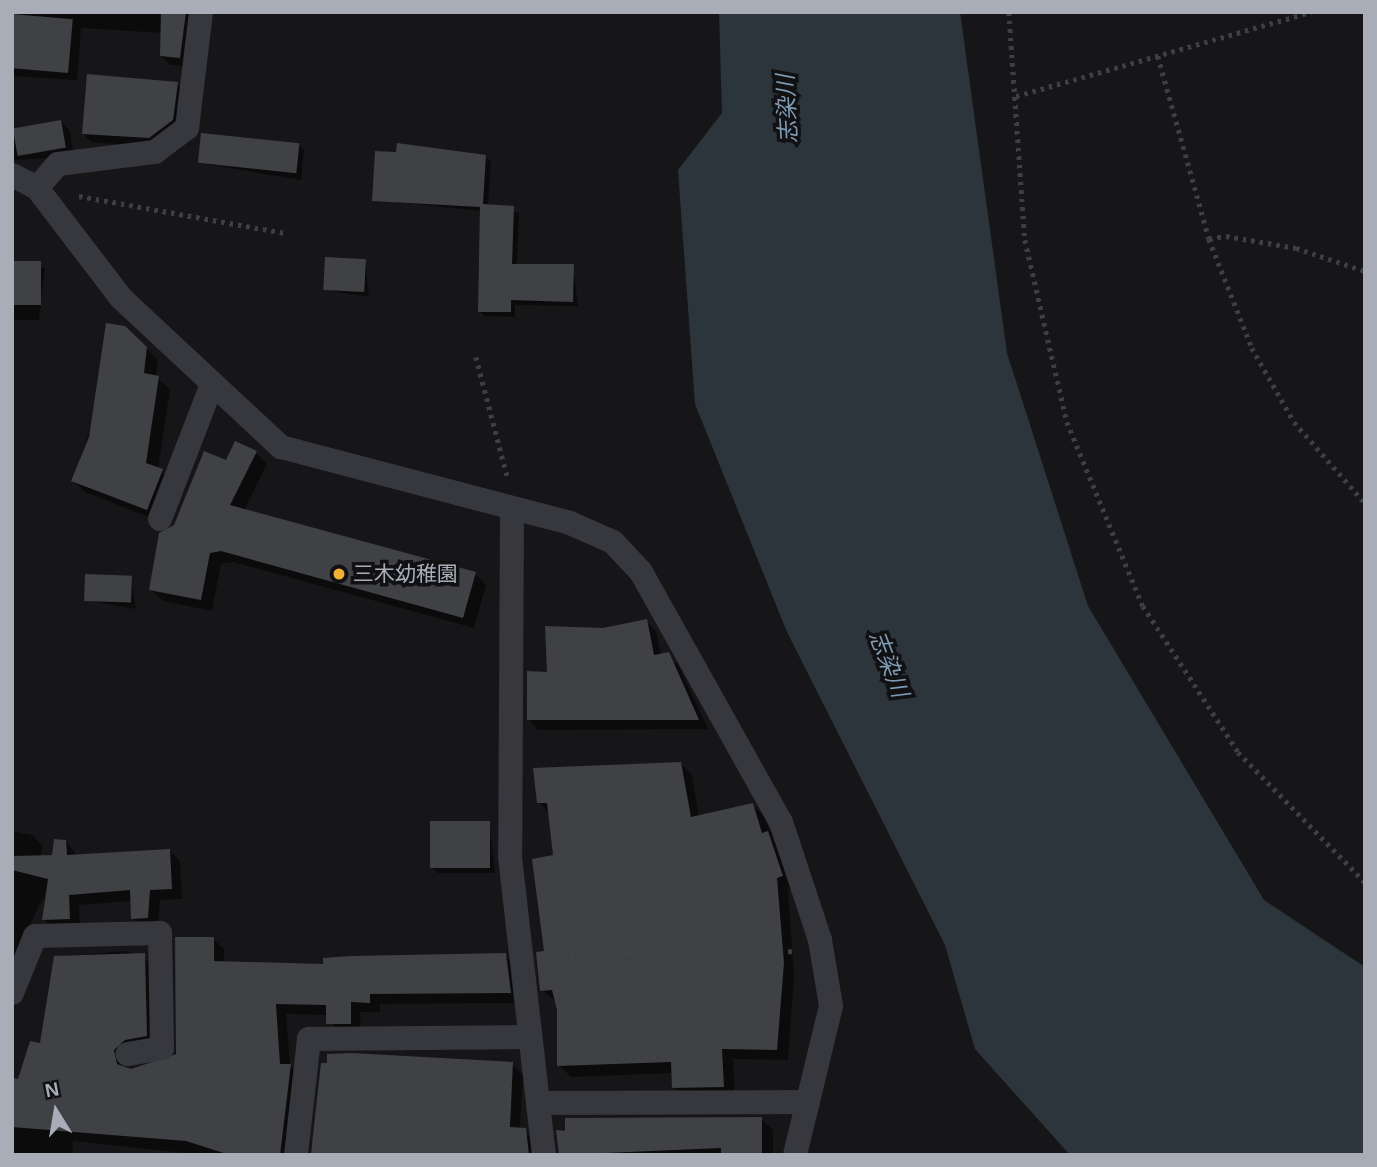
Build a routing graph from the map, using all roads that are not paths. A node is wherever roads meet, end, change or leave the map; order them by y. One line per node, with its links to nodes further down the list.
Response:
1 (201, 12): 3 (street)
2 (12, 175): 3 (street)
3 (37, 188): 4 (street)
4 (211, 387): 5 (street); 6 (street)
5 (512, 511): 8 (street); 10 (street)
6 (160, 519)
7 (12, 993): 9 (street)
8 (529, 1037): 11 (street); 12 (street)
9 (128, 1054)
10 (808, 1101): 11 (street); 14 (street)
11 (538, 1103): 13 (street)
12 (296, 1155)
13 (544, 1155)
14 (795, 1155)

